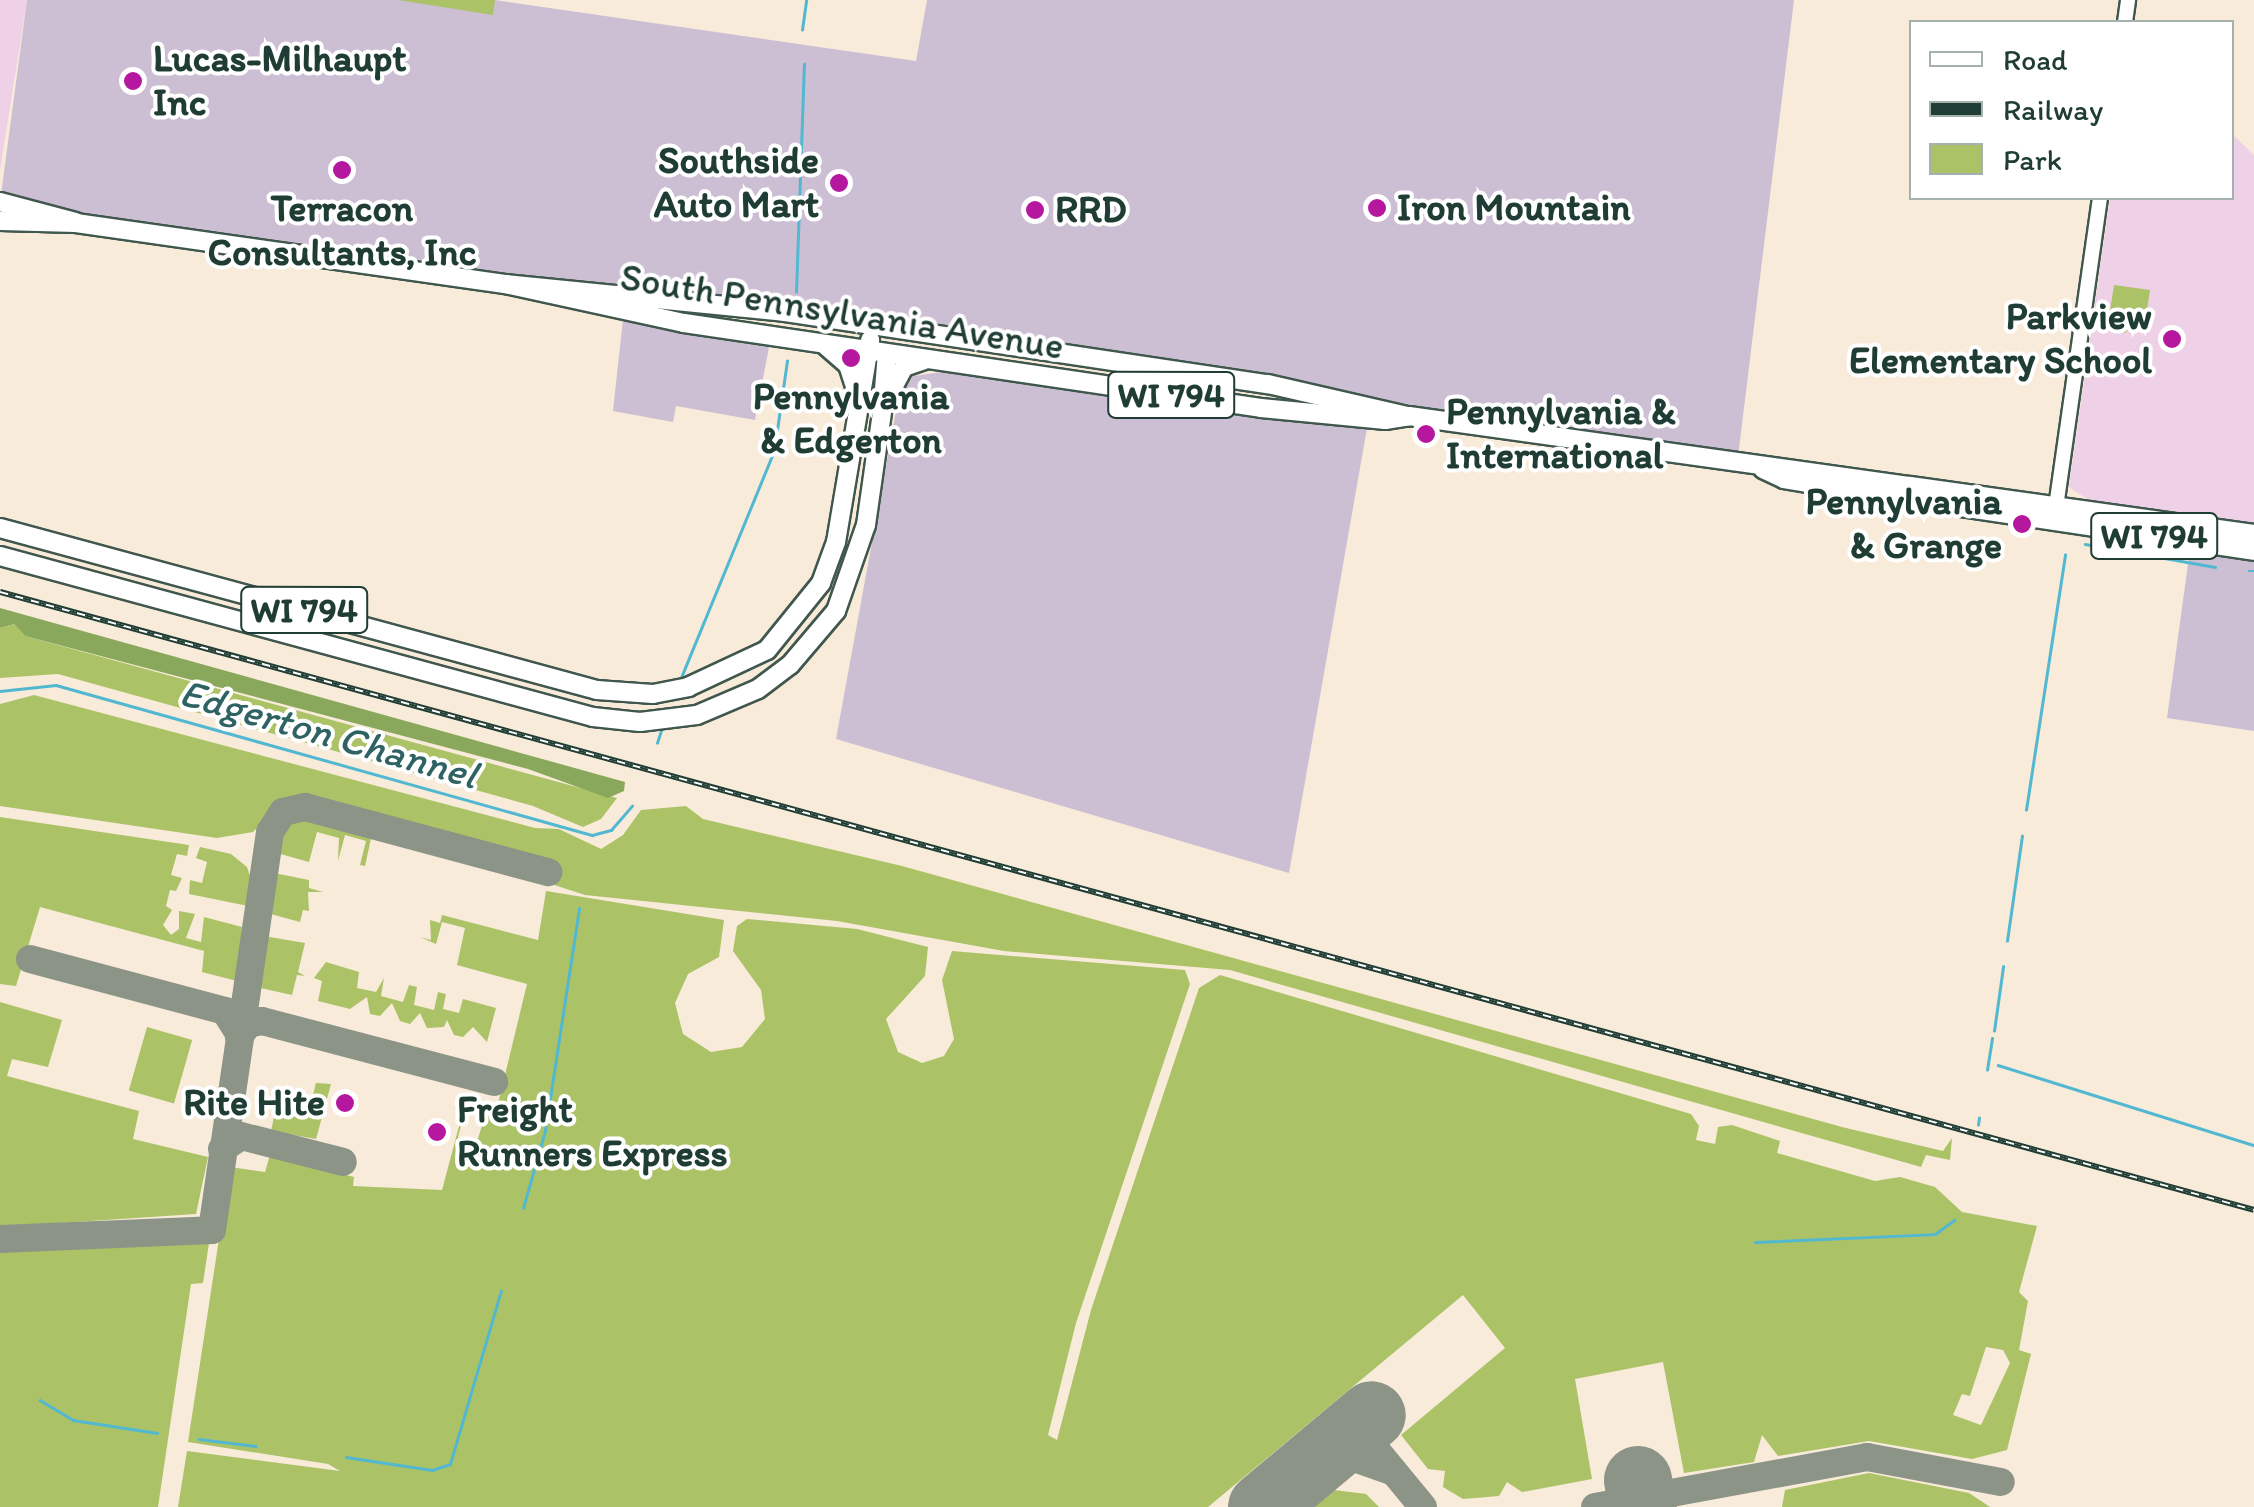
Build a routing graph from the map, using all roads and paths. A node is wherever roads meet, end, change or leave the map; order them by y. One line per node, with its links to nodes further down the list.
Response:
1 (2100, 200): 15 (street)
2 (0, 202): 4 (main road, South Pennsylvania Avenue)
3 (0, 221): 4 (main road, South Pennsylvania Avenue)
4 (76, 223): 5 (main road, South Pennsylvania Avenue)
5 (506, 284): 6 (main road, South Pennsylvania Avenue); 7 (main road, South Pennsylvania Avenue)
6 (680, 298): 7 (main road); 8 (main road, South Pennsylvania Avenue)
7 (677, 322): 9 (main road, South Pennsylvania Avenue)
8 (872, 324): 10 (main road, WI 794); 14 (main road, South Pennsylvania Avenue / WI 794)
9 (821, 344): 10 (main road, South Pennsylvania Avenue); 13 (main road)
10 (877, 351): 11 (main road, South Pennsylvania Avenue); 12 (main road); 13 (main road, WI 794)
11 (935, 360): 12 (main road, WI 794); 14 (main road, South Pennsylvania Avenue / WI 794)
12 (883, 406): 19 (main road, WI 794)
13 (858, 410): 16 (main road, WI 794)
14 (1409, 416): 15 (main road, South Pennsylvania Avenue / WI 794)
15 (2056, 512): 17 (main road, South Pennsylvania Avenue / WI 794); 18 (main road, South Pennsylvania Avenue / WI 794)
16 (0, 528)
17 (2254, 534)
18 (2254, 551)
19 (0, 556)

